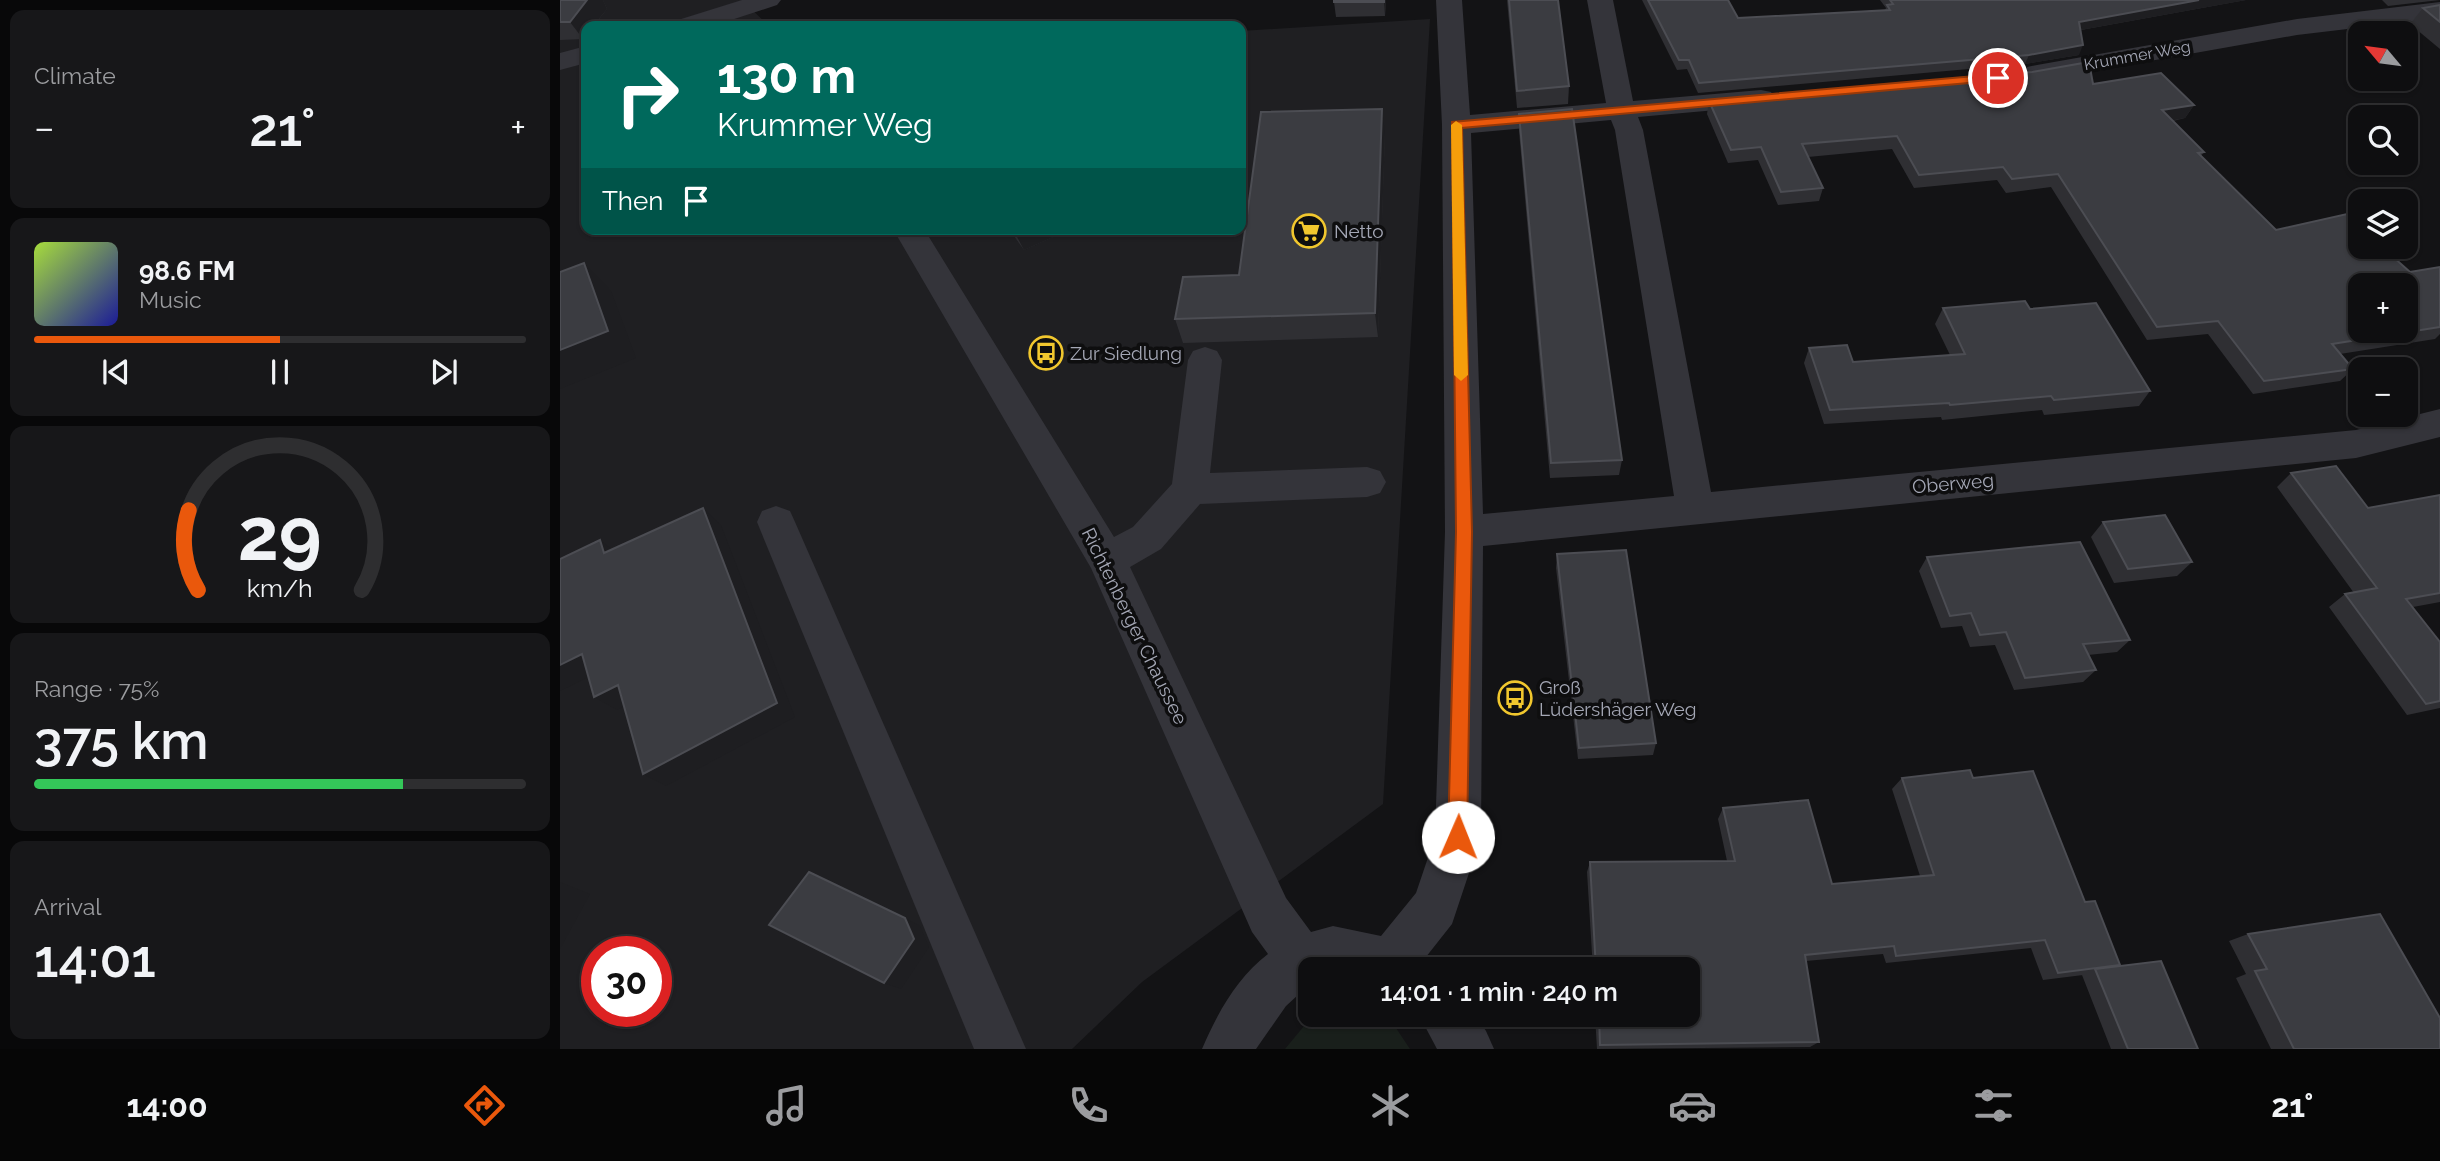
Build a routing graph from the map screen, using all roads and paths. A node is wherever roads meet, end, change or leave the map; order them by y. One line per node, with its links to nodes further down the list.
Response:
1 (1449, 0): 11 (street)
2 (1600, 0): 10 (street)
3 (772, 6): 5 (street)
4 (2440, 10): 8 (street, Krummer Weg)
5 (708, 21)
6 (581, 56): 7 (street)
7 (560, 62)
8 (2011, 76)
9 (1788, 96): 10 (street)
10 (1621, 110): 11 (street); 17 (street)
11 (1456, 125): 19 (street)
12 (912, 235): 20 (street, Richtenberger Chaussee)
13 (1205, 360): 16 (street)
14 (2440, 423): 17 (street, Oberweg)
15 (1367, 482): 16 (street)
16 (1190, 489): 20 (street)
17 (1695, 508): 19 (street, Oberweg)
18 (776, 522): 27 (street)
19 (1464, 532): 24 (street)
20 (1107, 560): 21 (street, Richtenberger Chaussee)
21 (1300, 957)
22 (1308, 957): 23 (street)
23 (1357, 957)
24 (1402, 957)
25 (1298, 962): 28 (street)
26 (1452, 1027): 29 (street)
27 (1000, 1049)
28 (1228, 1049)
29 (1468, 1049)

